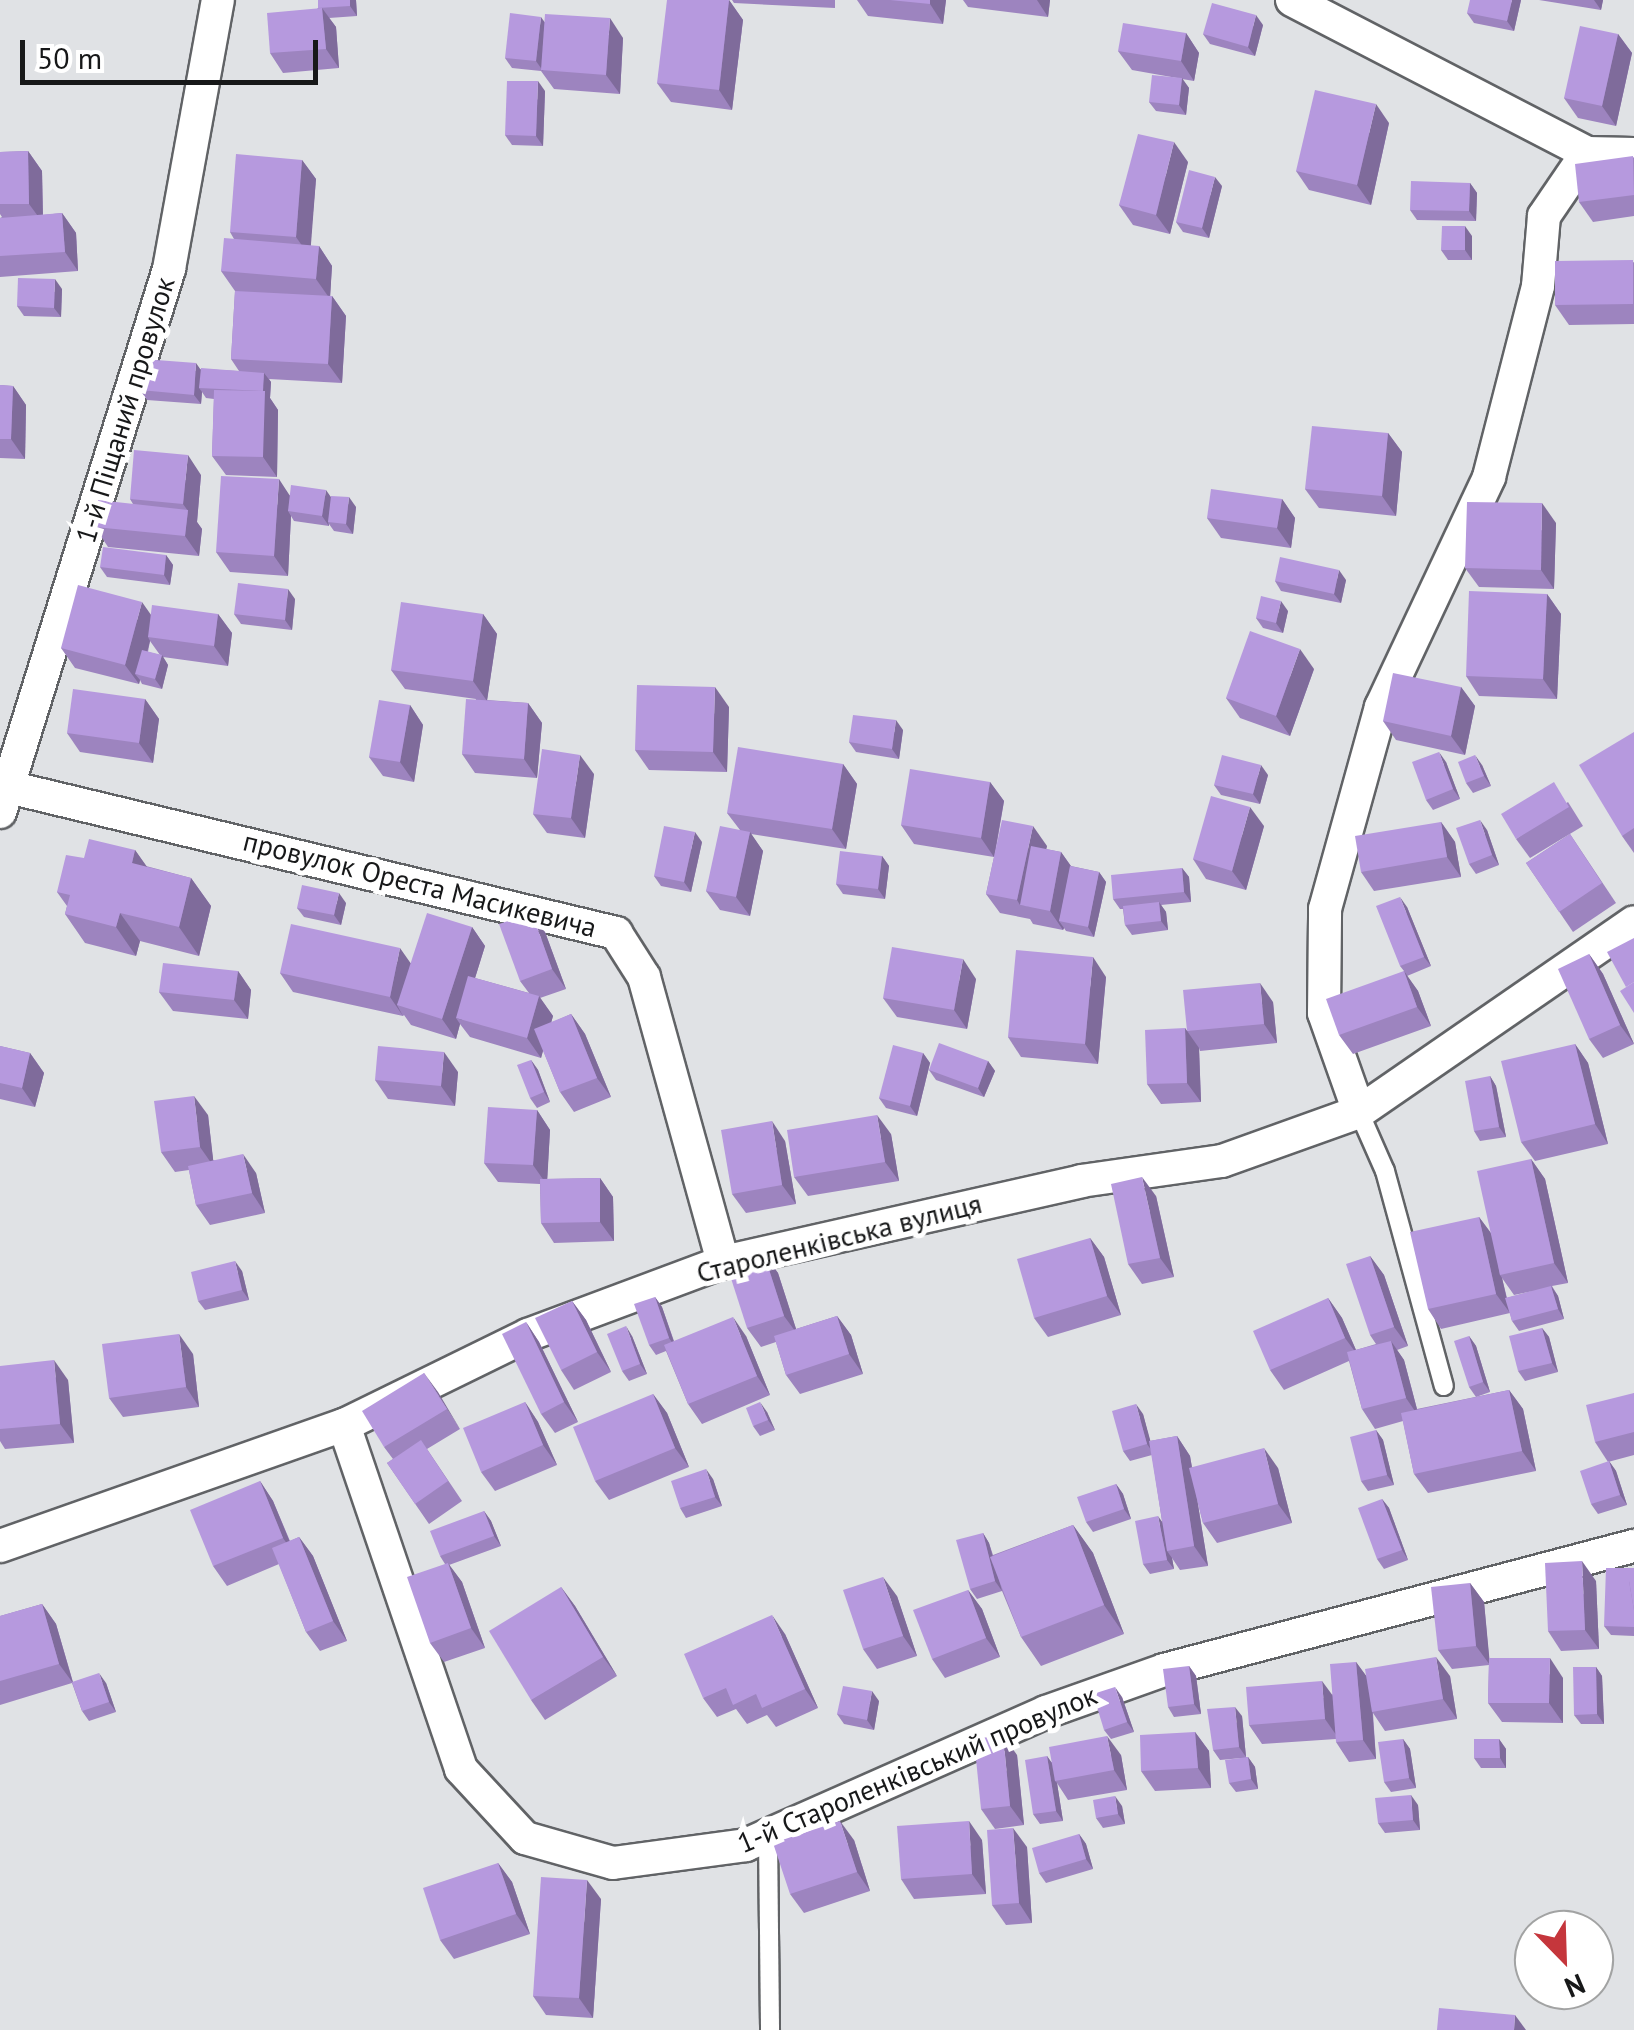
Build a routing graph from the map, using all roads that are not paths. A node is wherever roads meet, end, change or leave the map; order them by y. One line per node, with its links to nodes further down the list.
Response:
1 (218, 0): 5 (street, 1-й Піщаний провулок)
2 (1292, 0): 3 (street)
3 (1587, 153): 4 (street); 7 (street)
4 (1634, 154)
5 (5, 794): 8 (street, провулок Ореста Масикевича)
6 (1634, 922): 7 (street, Староленківська вулиця)
7 (1358, 1112): 8 (street, Староленківська вулиця); 9 (lane)
8 (723, 1262): 10 (street, Староленківська вулиця)
9 (1444, 1386)
10 (344, 1425): 11 (street, Староленківська вулиця); 13 (street, 1-й Староленківський провулок)
11 (0, 1546)
12 (1634, 1546): 13 (street, 1-й Староленківський провулок)
13 (768, 1835): 14 (lane)
14 (770, 2030)

